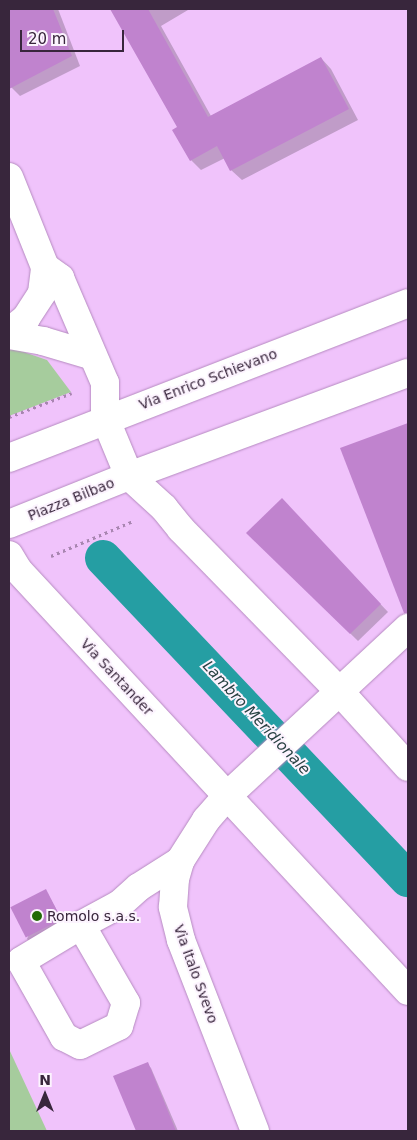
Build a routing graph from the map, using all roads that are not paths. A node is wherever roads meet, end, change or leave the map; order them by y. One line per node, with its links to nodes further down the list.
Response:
1 (9, 177): 2 (street)
2 (45, 267): 4 (street); 5 (street, Piazza Bilbao)
3 (408, 303): 7 (street, Via Enrico Schievano)
4 (9, 334): 5 (street)
5 (93, 356): 7 (street, Piazza Bilbao)
6 (408, 374): 9 (street)
7 (105, 418): 8 (street, Via Enrico Schievano); 9 (street, Piazza Bilbao)
8 (9, 458)
9 (129, 476): 10 (street, Piazza Bilbao); 13 (street)
10 (9, 524)
11 (9, 556): 15 (street, Via Santander)
12 (408, 628): 13 (street)
13 (340, 692): 14 (street); 15 (street)
14 (408, 767)
15 (236, 788): 16 (street, Via Italo Svevo); 18 (street, Via Santander)
16 (180, 861): 17 (street); 19 (street, Via Italo Svevo)
17 (81, 925)
18 (408, 991)
19 (255, 1131)

